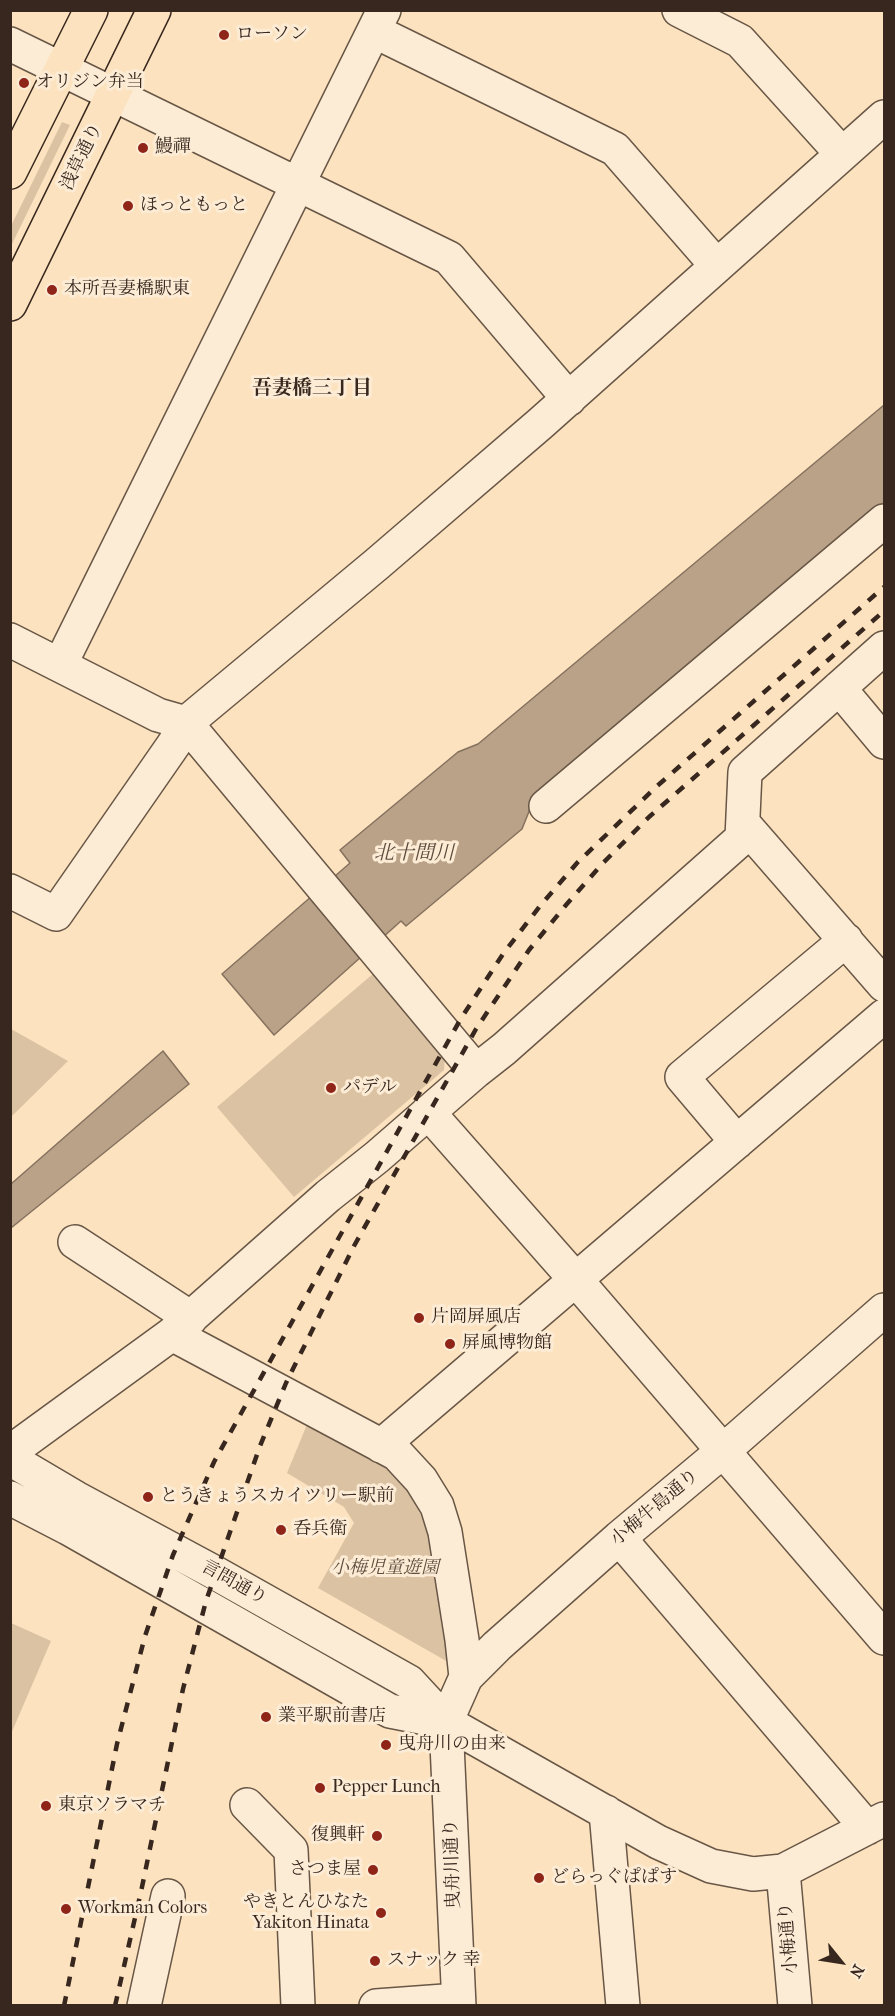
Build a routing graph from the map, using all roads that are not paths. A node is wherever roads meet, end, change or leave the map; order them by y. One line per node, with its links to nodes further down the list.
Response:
1 (91, 10): 6 (main road)
2 (154, 10): 7 (main road, 浅草通り)
3 (680, 10): 9 (street)
4 (379, 21): 11 (street); 12 (street)
5 (10, 44): 6 (street)
6 (61, 69): 7 (street); 10 (main road)
7 (113, 92): 11 (street); 13 (main road, 浅草通り)
8 (885, 117): 9 (street)
9 (842, 154): 12 (street)
10 (10, 172)
11 (299, 183): 14 (street); 18 (street)
12 (717, 266): 14 (street)
13 (10, 304)
14 (569, 399): 20 (street)
15 (885, 521): 22 (street)
16 (10, 640): 18 (street)
17 (885, 648): 19 (street)
18 (60, 665): 20 (street)
19 (839, 688): 21 (street); 23 (street)
20 (186, 723): 24 (street); 28 (street)
21 (885, 742)
22 (546, 806)
23 (743, 823): 25 (street); 28 (street)
24 (10, 891)
25 (846, 940): 26 (street); 30 (street)
26 (885, 985)
27 (885, 1016): 30 (street)
28 (476, 1071): 29 (street)
29 (428, 1112): 32 (street); 34 (street)
30 (737, 1142): 32 (street)
31 (75, 1242): 34 (street)
32 (576, 1280): 35 (street); 36 (street)
33 (885, 1310): 36 (street, 小梅牛島通り)
34 (182, 1326): 35 (street); 37 (street)
35 (381, 1446): 42 (street)
36 (723, 1451): 40 (street, 小梅牛島通り); 41 (street)
37 (10, 1452)
38 (10, 1459): 43 (street, 言問通り)
39 (10, 1498): 43 (street)
40 (619, 1538): 42 (street, 小梅牛島通り); 46 (street)
41 (878, 1617)
42 (466, 1677): 43 (street, 小梅牛島通り)
43 (446, 1722): 45 (street); 49 (street, 曳舟川通り)
44 (247, 1805): 51 (street)
45 (606, 1812): 47 (street); 53 (street)
46 (876, 1823): 47 (street)
47 (783, 1871): 54 (street, 小梅通り)
48 (168, 1896): 50 (street)
49 (458, 2003): 52 (street)
50 (144, 2006)
51 (298, 2006)
52 (376, 2006)
53 (623, 2006)
54 (795, 2006)

